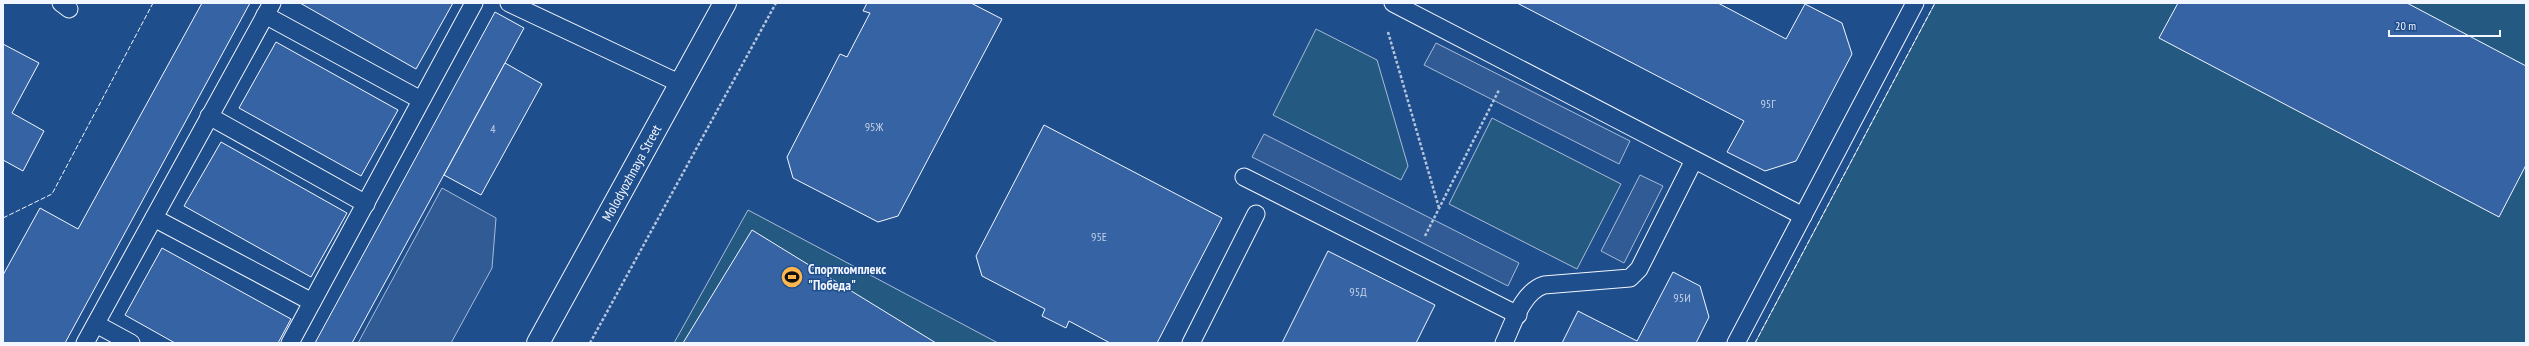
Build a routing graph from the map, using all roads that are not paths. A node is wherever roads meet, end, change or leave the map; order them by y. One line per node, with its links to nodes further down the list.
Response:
1 (474, 3): 8 (lane)
2 (509, 3): 7 (lane)
3 (725, 3): 7 (street, Molodyozhnaya Street)
4 (1393, 3): 10 (lane)
5 (1915, 3): 14 (lane)
6 (269, 9): 8 (lane); 9 (lane)
7 (681, 84): 22 (street, Molodyozhnaya Street)
8 (421, 100): 12 (lane)
9 (209, 116): 12 (lane); 15 (lane)
10 (1694, 160): 14 (lane); 17 (lane)
11 (1244, 177): 17 (lane)
12 (366, 204): 16 (lane)
13 (1256, 214): 23 (lane)
14 (1802, 216): 25 (lane)
15 (154, 218): 16 (lane); 18 (lane)
16 (312, 302): 21 (lane)
17 (1518, 315): 24 (lane)
18 (96, 324): 19 (lane); 20 (lane)
19 (85, 343)
20 (131, 343)
21 (290, 343)
22 (538, 343)
23 (1191, 343)
24 (1504, 343)
25 (1736, 343)

